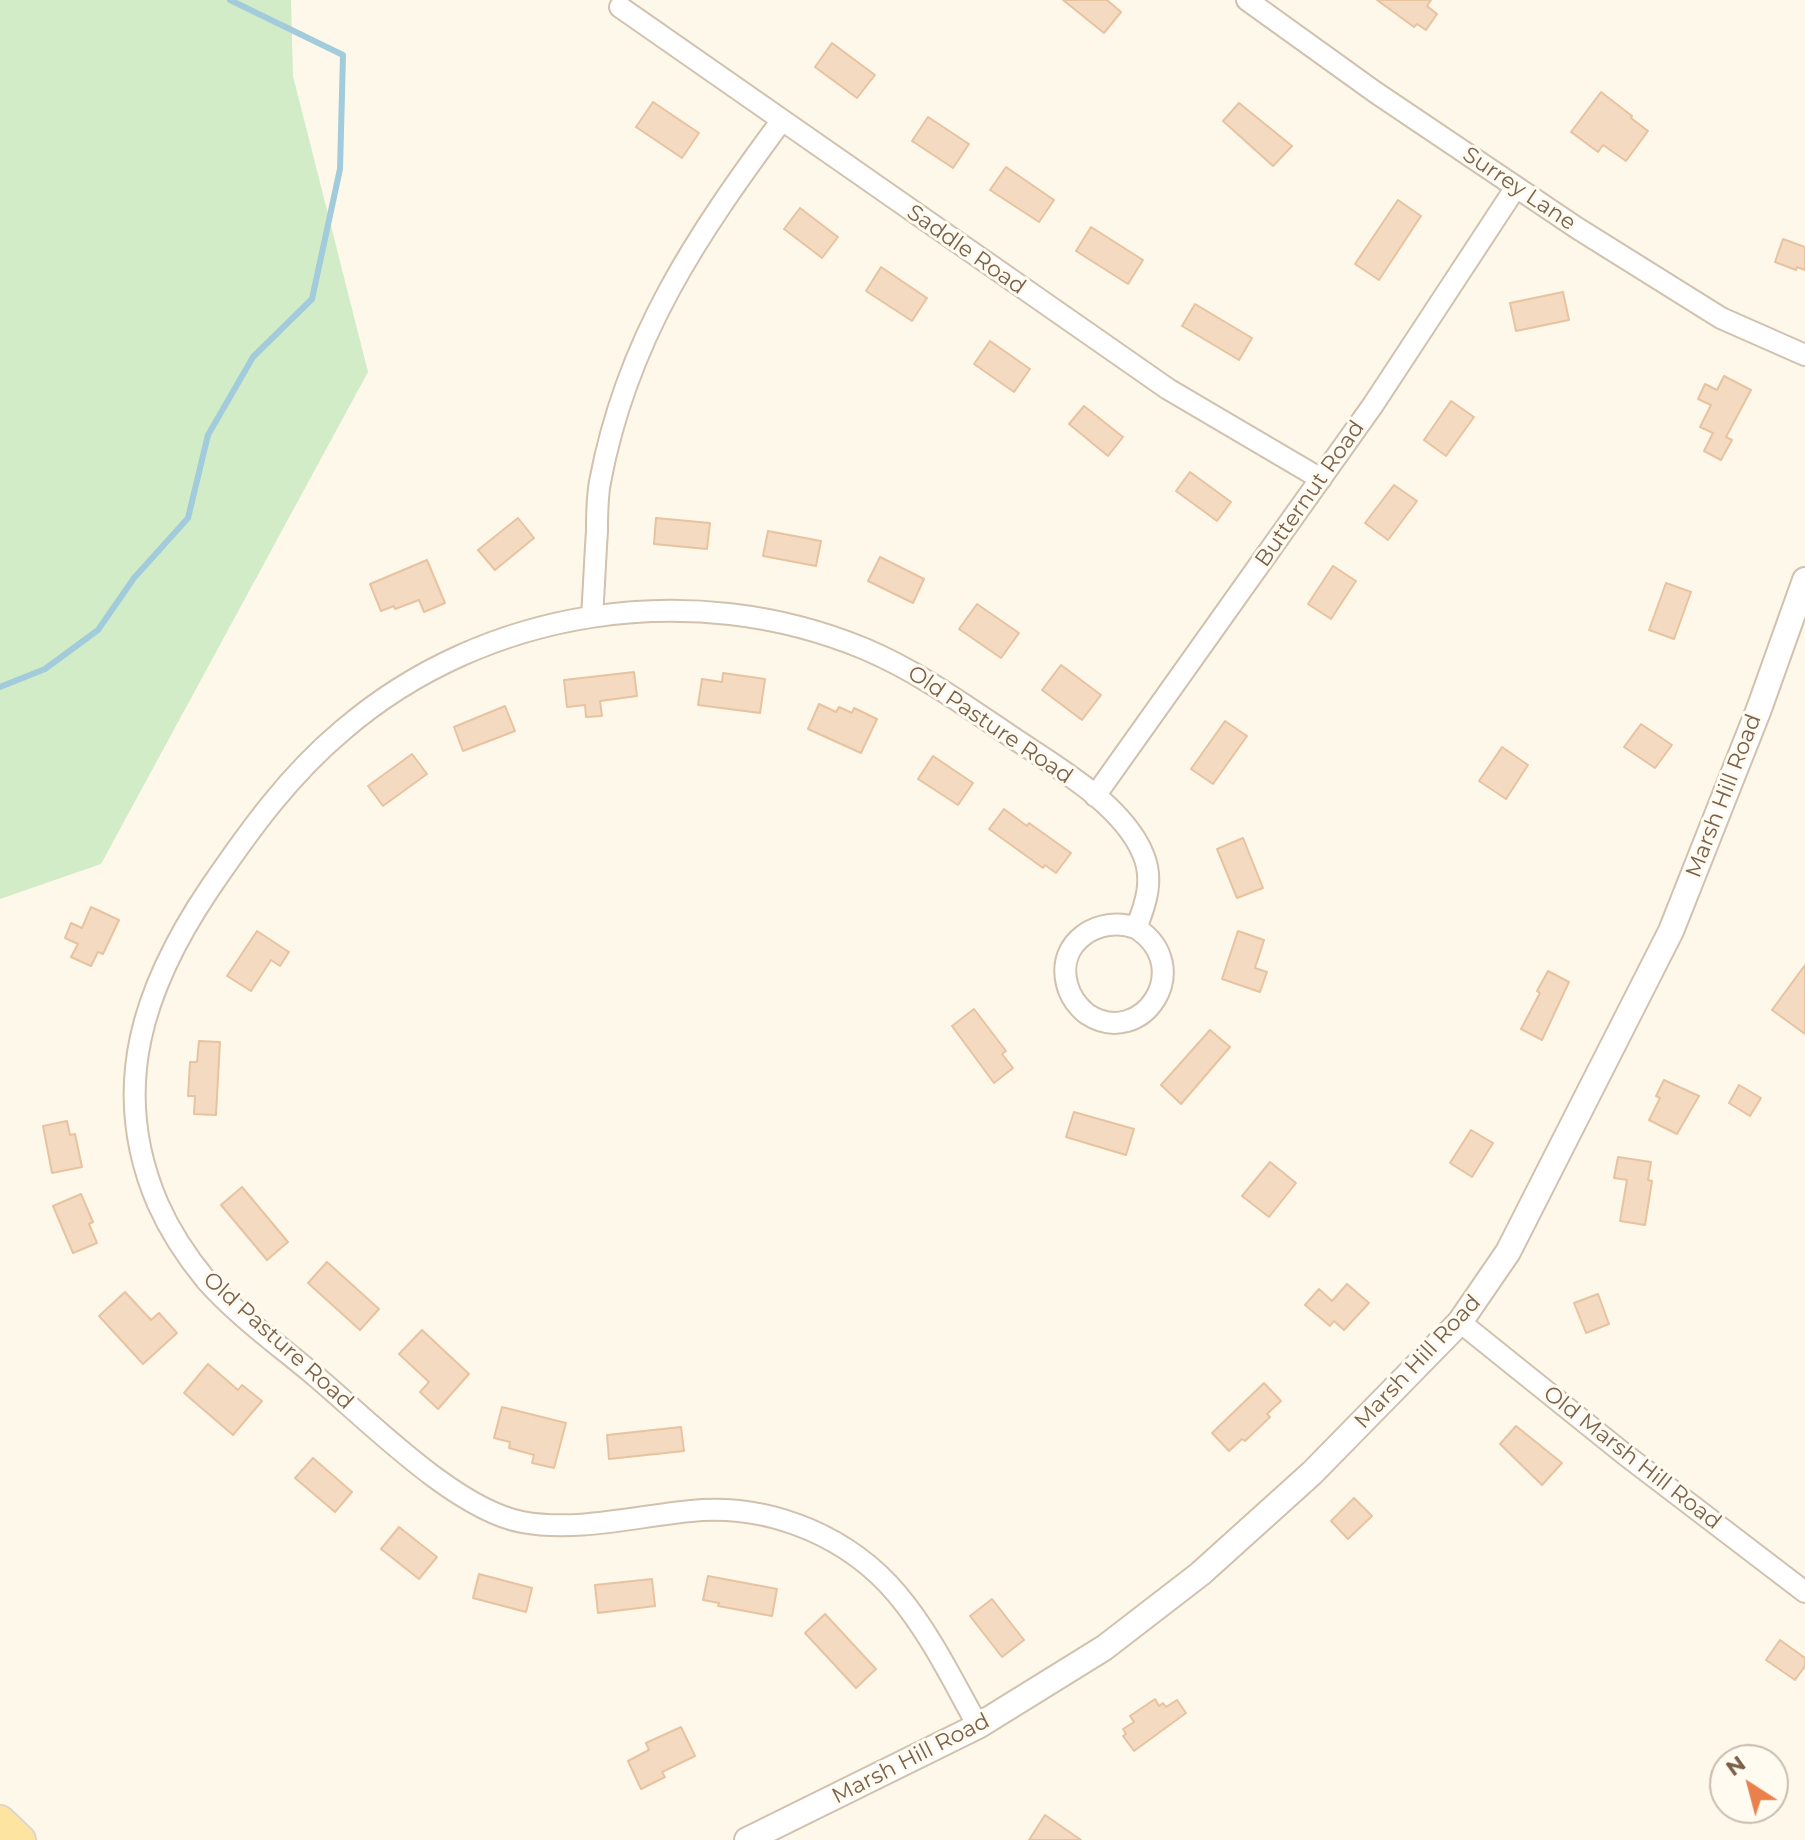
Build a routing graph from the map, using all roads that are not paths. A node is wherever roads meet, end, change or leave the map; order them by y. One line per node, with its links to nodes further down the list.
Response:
1 (1247, 0): 4 (street, Surrey Lane)
2 (620, 7): 3 (street, Saddle Road)
3 (782, 120): 6 (street, Saddle Road); 8 (street)
4 (1516, 187): 5 (street, Surrey Lane); 6 (street, Butternut Road)
5 (1805, 355)
6 (1321, 479): 9 (street, Butternut Road)
7 (1805, 580): 11 (street, Marsh Hill Road)
8 (592, 616): 9 (street, Old Pasture Road); 13 (street, Old Pasture Road)
9 (1095, 796): 10 (street, Old Pasture Road)
10 (1136, 928): 10 (street)
11 (1460, 1322): 12 (street, Old Marsh Hill Road); 13 (street, Marsh Hill Road)
12 (1805, 1592)
13 (978, 1726): 16 (street, Marsh Hill Road)
14 (0, 1821): 15 (main road)
15 (20, 1840)
16 (747, 1840)

